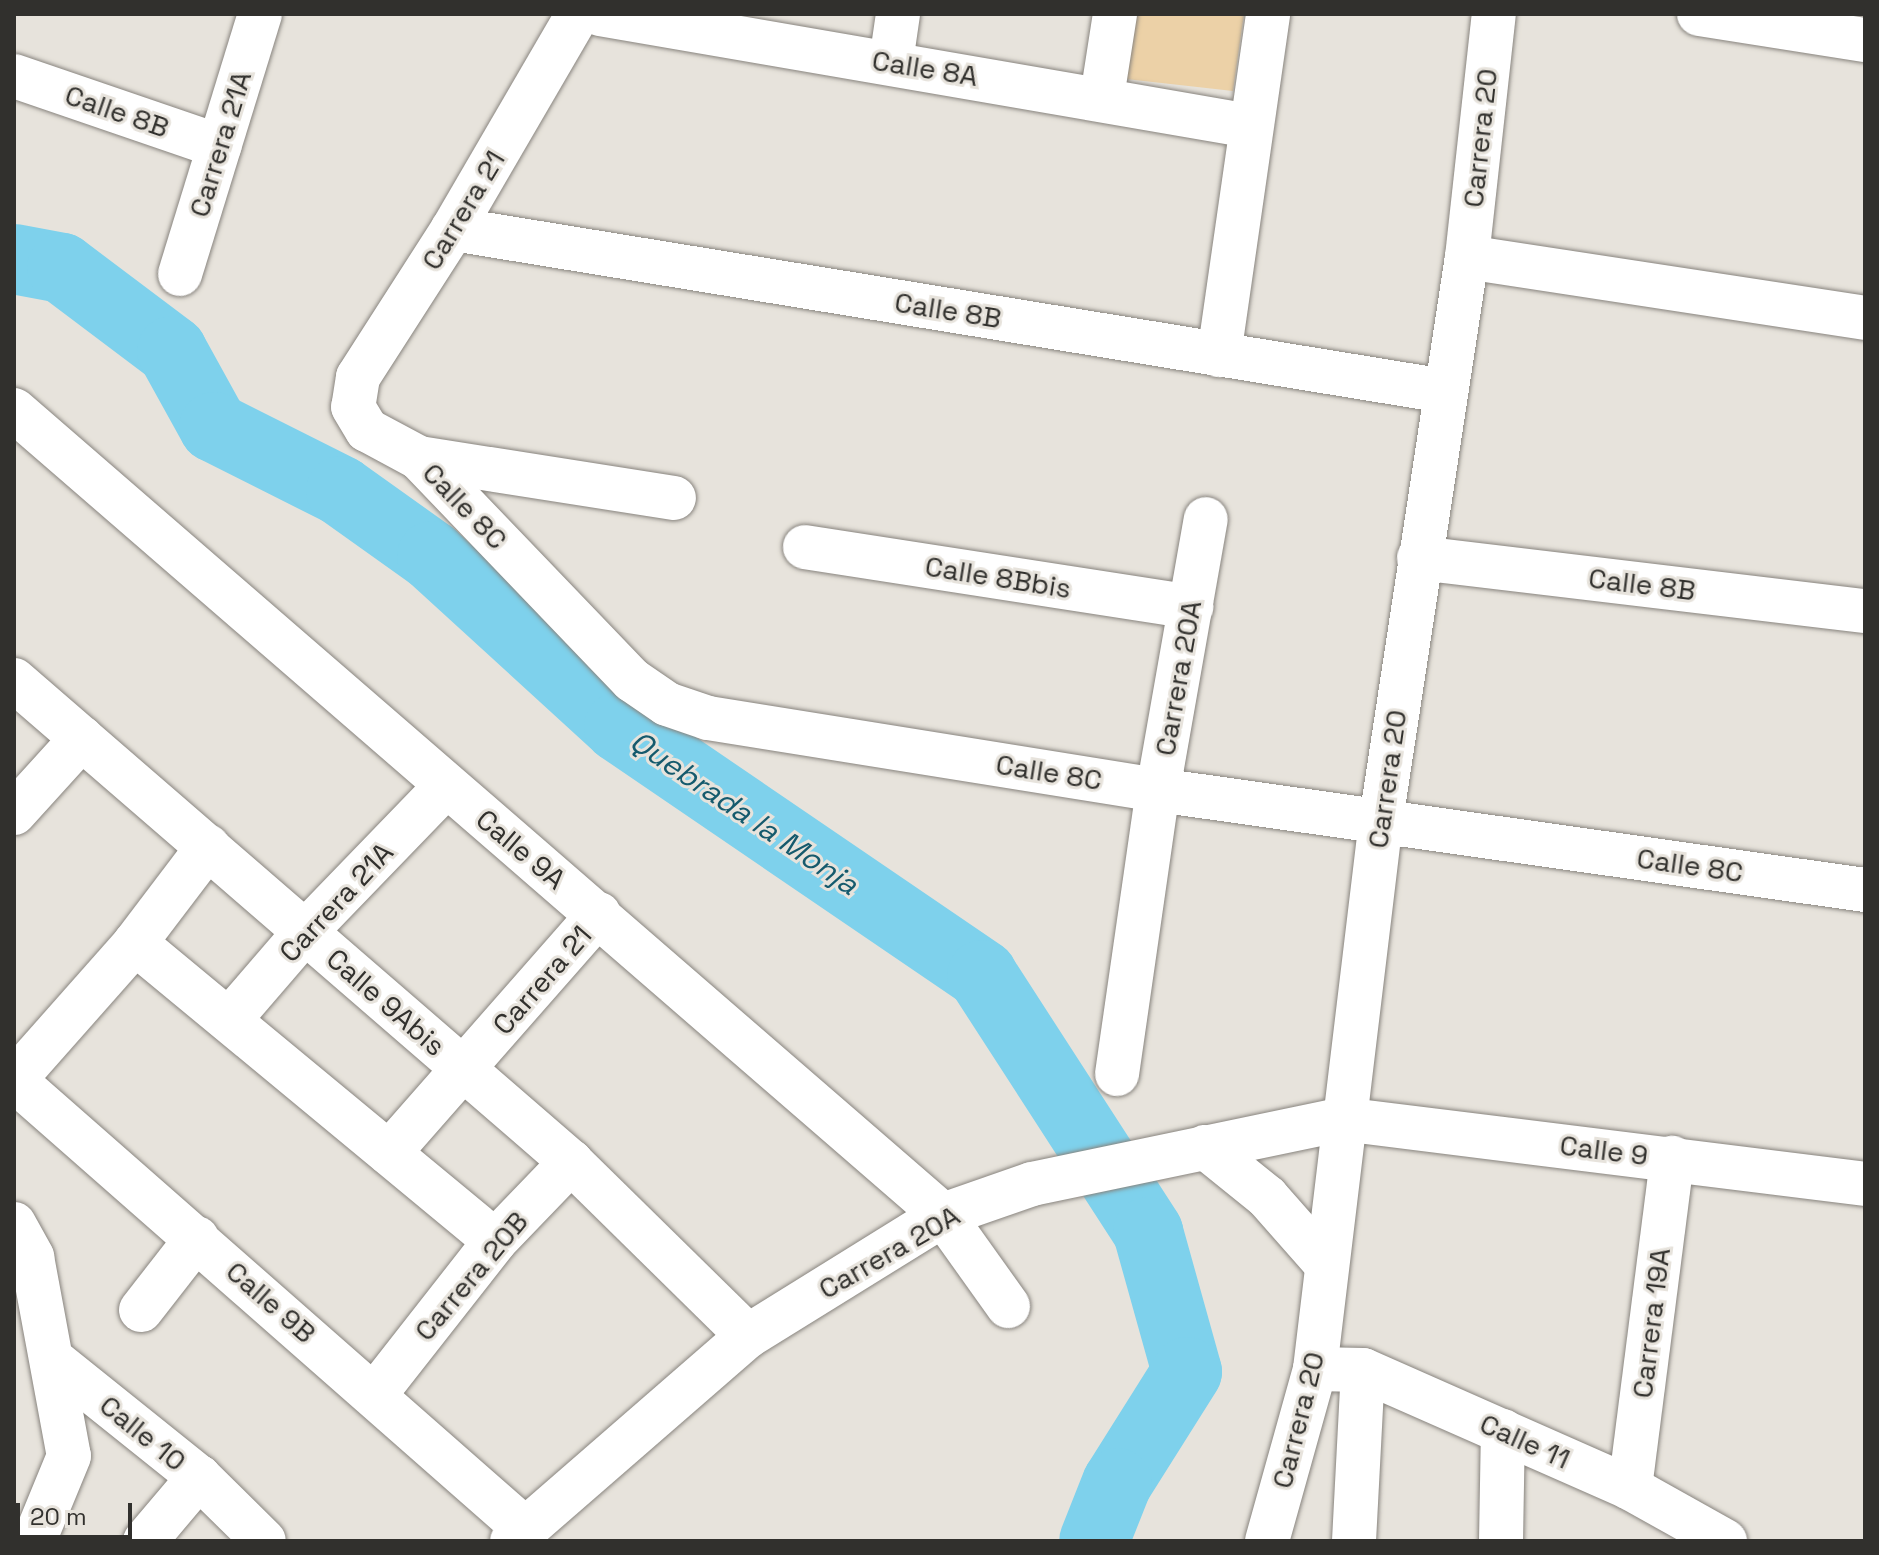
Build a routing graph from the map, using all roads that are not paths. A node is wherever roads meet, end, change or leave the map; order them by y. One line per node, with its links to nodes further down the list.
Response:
1 (260, 14): 14 (street, Carrera 21A)
2 (578, 14): 15 (street, Carrera 21)
3 (600, 14): 10 (street, Calle 8A)
4 (898, 14): 10 (street)
5 (1115, 14): 12 (street)
6 (1268, 14): 13 (street)
7 (1494, 14): 16 (street, Carrera 20)
8 (1699, 14): 9 (street)
9 (1865, 40)
10 (891, 62): 12 (street, Calle 8A)
11 (14, 76): 14 (street, Calle 8B)
12 (1102, 97): 13 (street, Calle 8A)
13 (1250, 126): 19 (street)
14 (219, 146): 17 (street, Carrera 21A)
15 (453, 229): 19 (street, Calle 8B); 21 (street, Carrera 21)
16 (1467, 257): 18 (street); 20 (street, Carrera 20)
17 (180, 274)
18 (1865, 318)
19 (1219, 355): 20 (street, Calle 8B)
20 (1444, 391): 27 (street, Carrera 20)
21 (353, 407): 23 (street, Calle 8C)
22 (17, 419): 32 (street, Calle 9A)
23 (419, 458): 24 (street); 33 (street, Calle 8C)
24 (674, 498)
25 (1206, 519): 28 (street, Carrera 20A)
26 (805, 547): 28 (street, Calle 8Bbis)
27 (1419, 558): 29 (street, Calle 8B); 35 (street, Carrera 20)
28 (1191, 607): 33 (street, Carrera 20A)
29 (1865, 611)
30 (14, 680): 31 (street, Calle 9Abis)
31 (82, 738): 34 (street); 36 (street, Calle 9Abis)
32 (446, 786): 38 (street, Calle 9A); 39 (street, Carrera 21A)
33 (1158, 790): 35 (street, Calle 8C); 43 (street, Carrera 20A)
34 (14, 813)
35 (1381, 820): 37 (street, Calle 8C); 45 (street, Carrera 20)
36 (208, 847): 39 (street, Calle 9Abis); 40 (street)
37 (1865, 890)
38 (599, 914): 42 (street, Carrera 21); 51 (street, Calle 9A)
39 (305, 932): 41 (street, Carrera 21A); 42 (street, Calle 9Abis)
40 (135, 943): 41 (street); 44 (street)
41 (229, 1020): 47 (street)
42 (465, 1070): 47 (street, Carrera 21); 49 (street, Calle 9Abis)
43 (1117, 1074)
44 (14, 1080): 53 (street, Calle 9B)
45 (1342, 1119): 46 (street, Carrera 20A); 48 (street, Calle 9); 55 (street, Carrera 20)
46 (1192, 1149): 51 (street, Carrera 20A); 55 (street)
47 (389, 1153): 54 (street)
48 (1672, 1158): 50 (street, Calle 9); 65 (street, Carrera 19A)
49 (571, 1162): 54 (street, Carrera 20B); 58 (street, Calle 9Abis)
50 (1865, 1184)
51 (943, 1215): 56 (street, Calle 9A); 58 (street, Carrera 20A)
52 (14, 1224): 59 (street, Calle 10)
53 (197, 1238): 57 (street); 62 (street, Calle 9B)
54 (495, 1241): 62 (street, Carrera 20B)
55 (1326, 1264): 60 (street, Carrera 20)
56 (1008, 1306)
57 (141, 1310)
58 (748, 1336): 66 (street, Carrera 20A)
59 (54, 1361): 64 (street, Calle 10); 67 (street, Calle 10)
60 (1315, 1369): 61 (street, Calle 11); 70 (street, Carrera 20)
61 (1363, 1370): 63 (street, Calle 11); 71 (street)
62 (376, 1393): 66 (street, Calle 9B)
63 (1503, 1431): 65 (street, Calle 11); 72 (street)
64 (199, 1477): 68 (street); 69 (street, Calle 10)
65 (1646, 1510): 73 (street, Calle 11)
66 (518, 1535)
67 (34, 1541)
68 (145, 1541)
69 (264, 1541)
70 (1267, 1541)
71 (1354, 1541)
72 (1501, 1541)
73 (1725, 1541)

